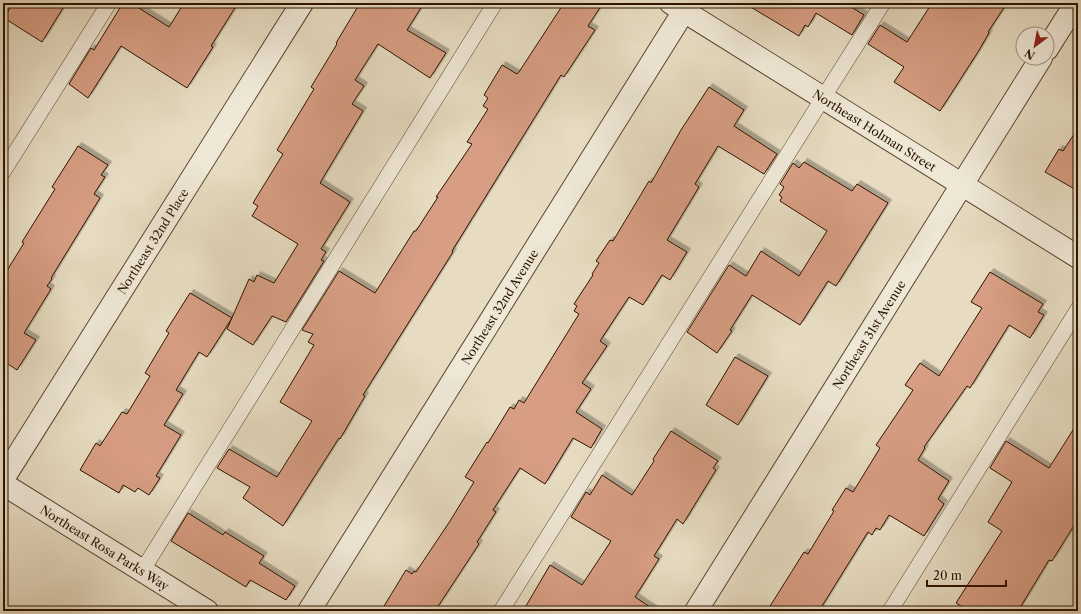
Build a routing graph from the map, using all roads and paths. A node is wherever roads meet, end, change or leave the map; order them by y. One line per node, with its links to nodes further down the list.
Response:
1 (109, 3): 10 (lane)
2 (302, 3): 14 (street, Northeast 32nd Place)
3 (495, 3): 16 (lane)
4 (883, 3): 9 (lane)
5 (1076, 3): 7 (street)
6 (681, 6): 9 (street, Northeast Holman Street); 18 (street, Northeast 32nd Avenue)
7 (1055, 36)
8 (1037, 66): 11 (street, Northeast 31st Avenue)
9 (823, 98): 11 (street, Northeast Holman Street); 19 (lane)
10 (3, 172)
11 (962, 184): 12 (street, Northeast Holman Street); 20 (street, Northeast 31st Avenue)
12 (1078, 256)
13 (1078, 309): 21 (lane)
14 (3, 479)
15 (3, 484): 16 (street, Northeast Rosa Parks Way)
16 (142, 571): 17 (street, Northeast Rosa Parks Way)
17 (207, 611)
18 (309, 611)
19 (501, 611)
20 (696, 611)
21 (890, 611)

